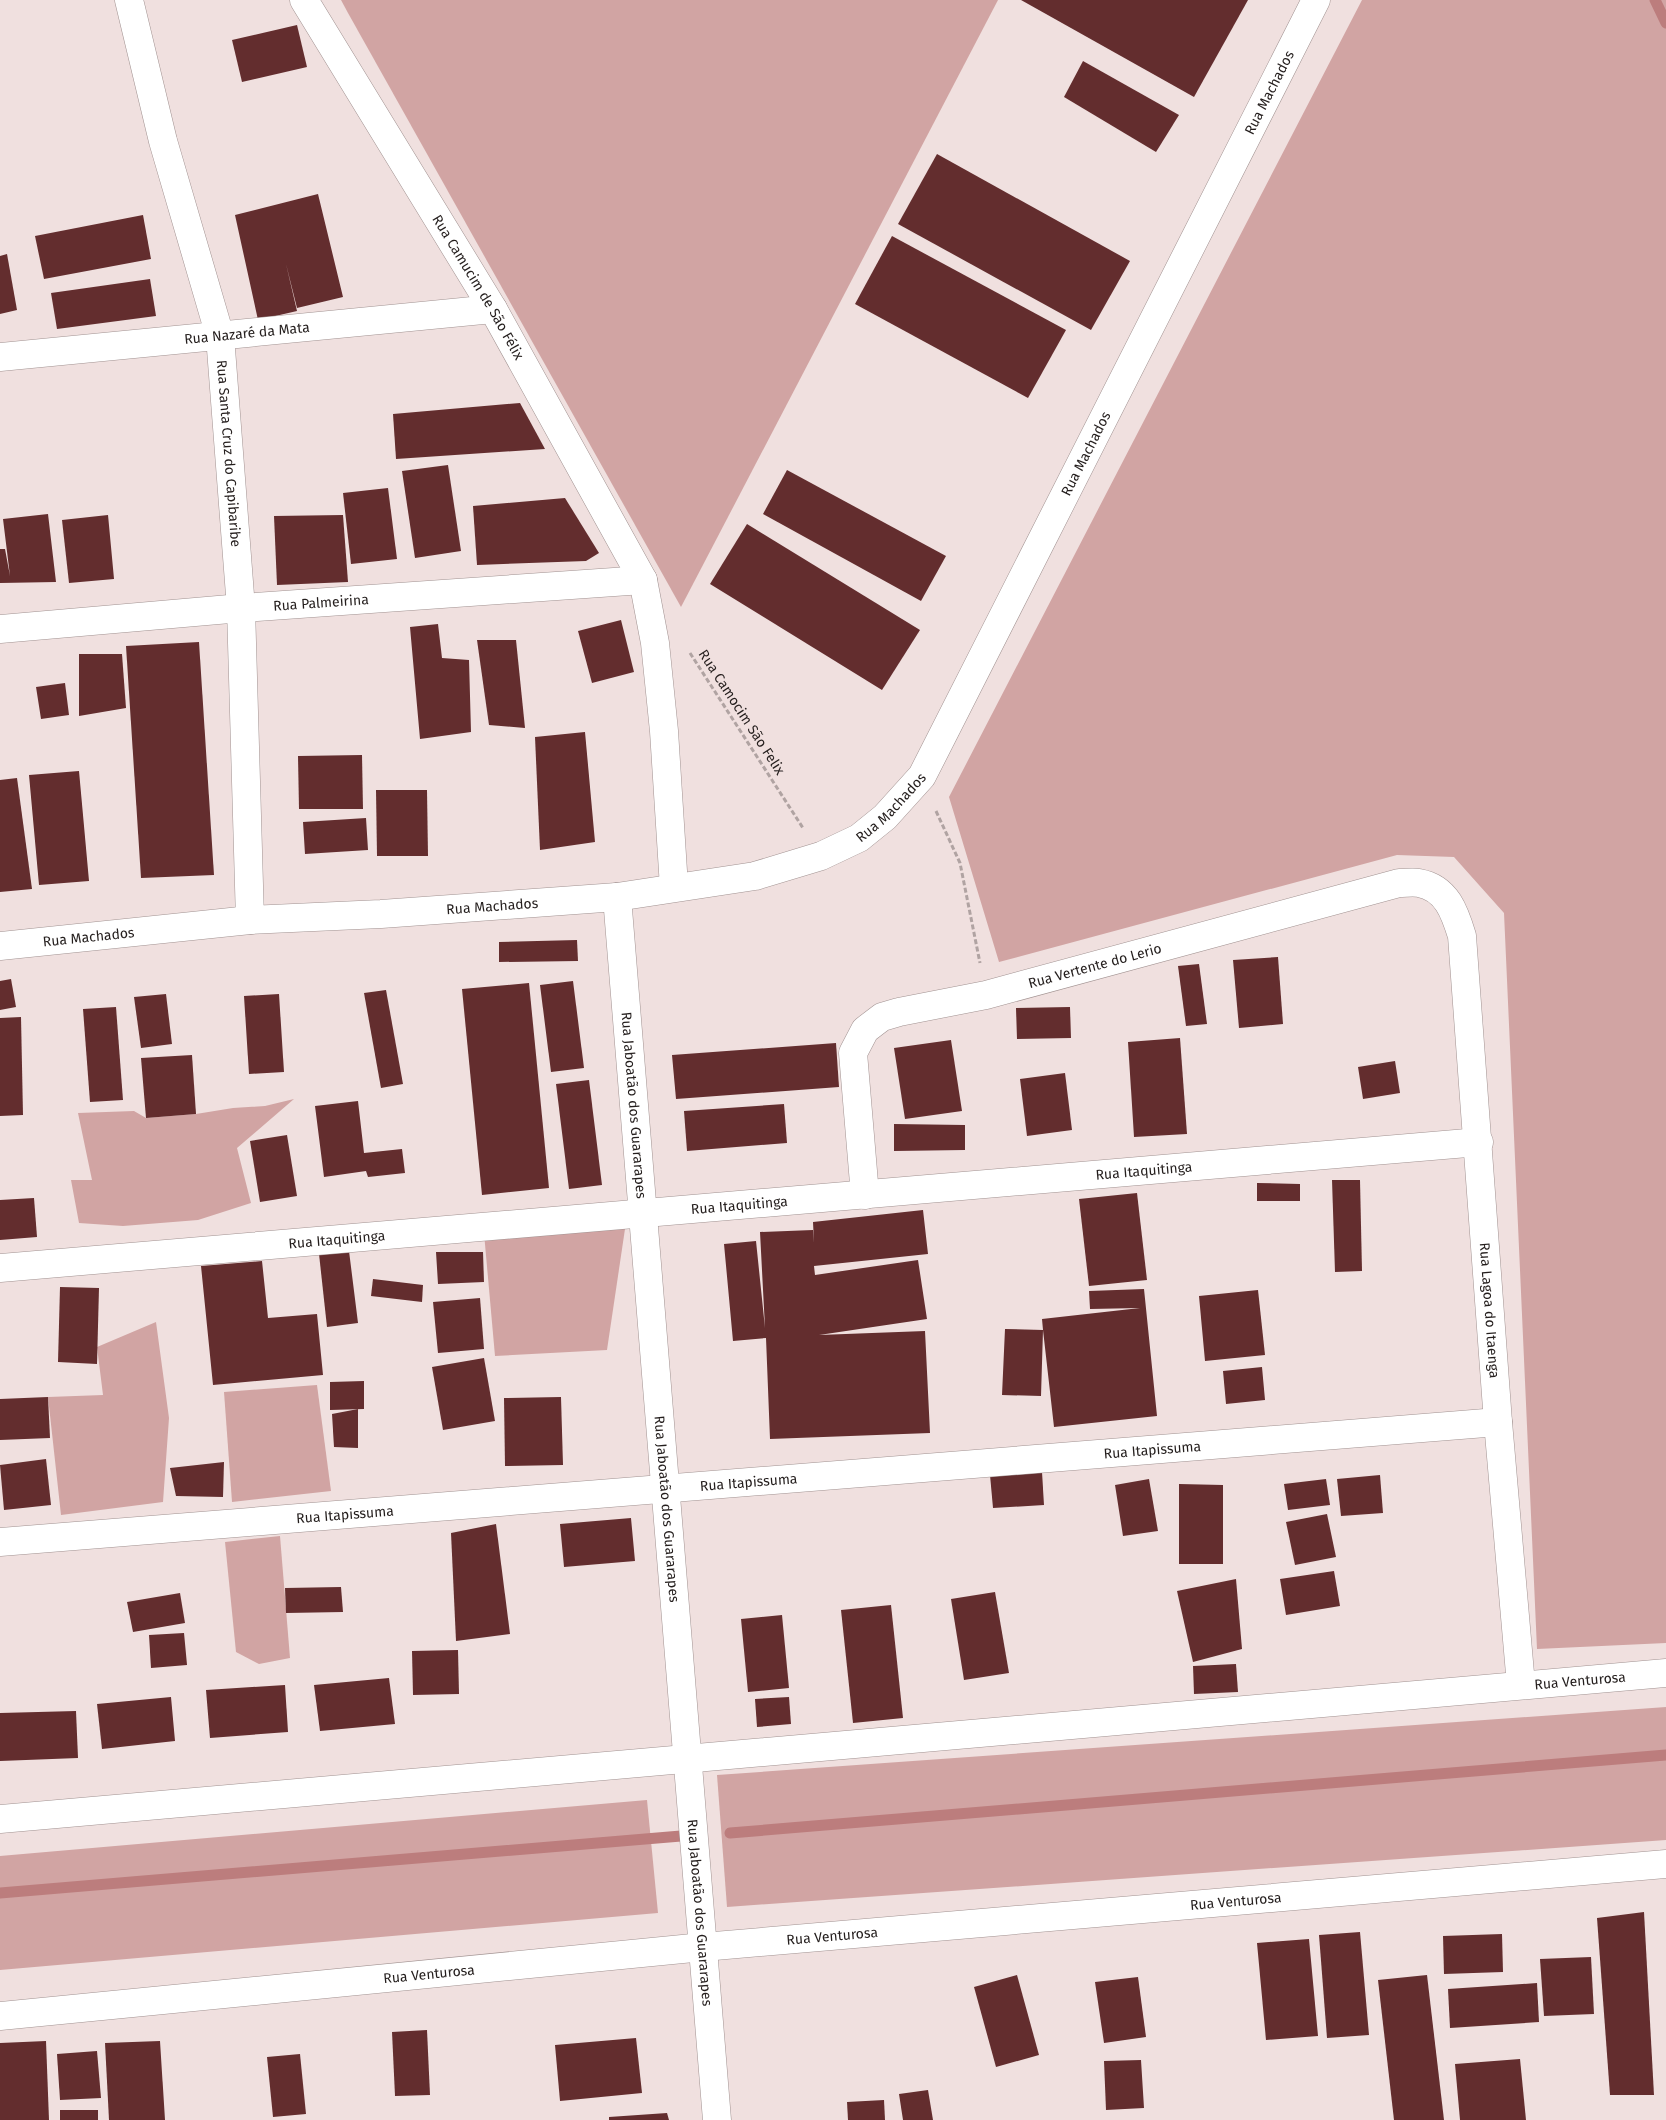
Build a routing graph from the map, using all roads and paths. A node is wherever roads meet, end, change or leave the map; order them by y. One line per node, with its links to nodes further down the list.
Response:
1 (129, 0): 5 (street, Rua Santa Cruz do Capibaribe)
2 (304, 0): 4 (street, Rua Camucim de São Félix)
3 (1316, 0): 11 (street, Rua Machados)
4 (493, 309): 5 (street, Rua Nazaré da Mata); 7 (street, Rua Camucim de São Félix)
5 (220, 336): 6 (street, Rua Nazaré da Mata); 8 (street, Rua Santa Cruz do Capibaribe)
6 (0, 357)
7 (643, 580): 8 (street, Rua Palmeirina); 13 (street, Rua Camucim de São Félix)
8 (241, 608): 9 (street, Rua Palmeirina); 15 (street, Rua Santa Cruz do Capibaribe)
9 (0, 629)
10 (686, 647): 12 (path, Rua Camocim São Felix)
11 (922, 776): 12 (street, Rua Machados); 18 (path)
12 (821, 856): 13 (street, Rua Machados)
13 (674, 887): 14 (street, Rua Machados)
14 (617, 897): 15 (street, Rua Machados); 21 (street, Rua Jaboatão dos Guararapes)
15 (250, 920): 17 (street, Rua Machados)
16 (1462, 936): 18 (street, Rua Vertente do Lerio); 19 (street, Rua Lagoa do Itaenga)
17 (0, 946)
18 (986, 995): 20 (street, Rua Vertente do Lerio)
19 (1478, 1142): 20 (street, Rua Itaquitinga); 23 (street, Rua Lagoa do Itaenga)
20 (865, 1195): 21 (street, Rua Itaquitinga)
21 (643, 1214): 22 (street, Rua Itaquitinga); 24 (street, Rua Jaboatão dos Guararapes)
22 (0, 1268)
23 (1498, 1422): 24 (street, Rua Itapissuma); 27 (street, Rua Lagoa do Itaenga)
24 (665, 1489): 25 (street, Rua Itapissuma); 28 (street, Rua Jaboatão dos Guararapes)
25 (0, 1542)
26 (1666, 1673): 27 (street, Rua Venturosa)
27 (1522, 1685): 28 (street, Rua Venturosa)
28 (688, 1760): 29 (street, Rua Venturosa); 31 (street, Rua Jaboatão dos Guararapes)
29 (0, 1819)
30 (1666, 1864): 31 (street, Rua Venturosa)
31 (703, 1947): 32 (street, Rua Venturosa); 33 (street, Rua Jaboatão dos Guararapes)
32 (0, 2016)
33 (717, 2120)

